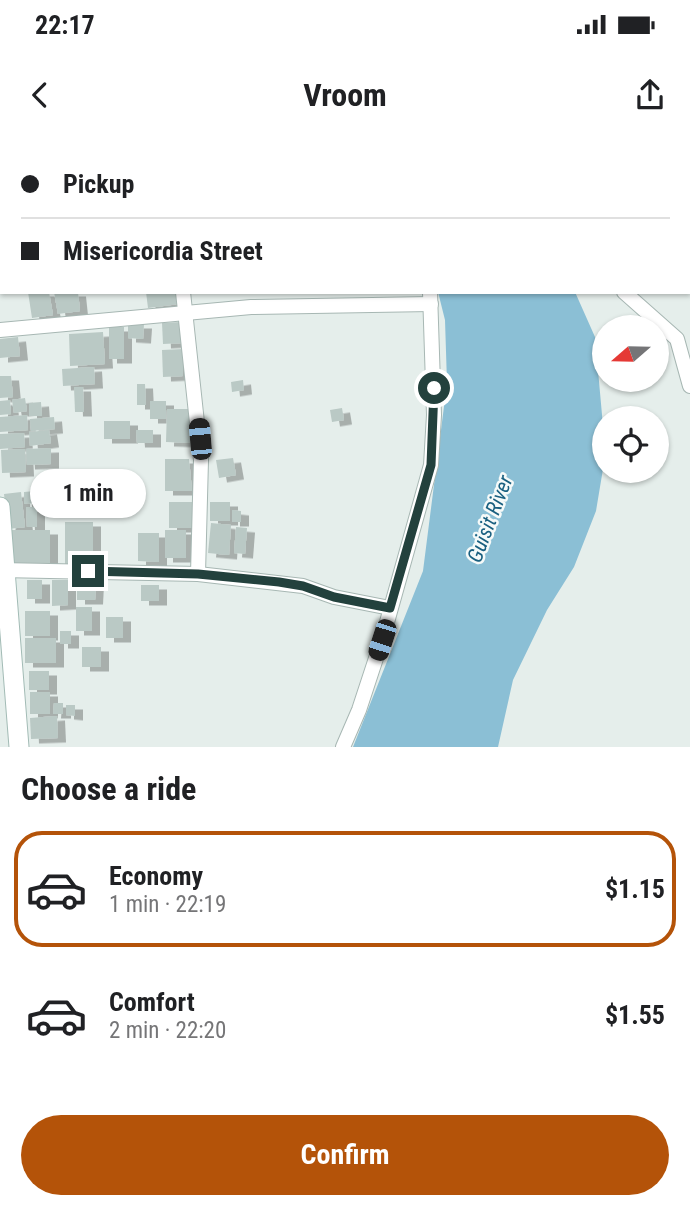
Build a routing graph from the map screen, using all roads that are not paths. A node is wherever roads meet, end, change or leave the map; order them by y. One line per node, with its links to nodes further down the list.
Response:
1 (183, 294): 4 (street)
2 (626, 294): 6 (street)
3 (431, 298): 4 (street); 10 (street)
4 (187, 312): 5 (street); 9 (street)
5 (0, 330)
6 (690, 386)
7 (0, 507): 8 (main road)
8 (3, 570): 9 (street); 11 (main road)
9 (198, 574): 10 (street)
10 (390, 608): 12 (street)
11 (19, 747)
12 (343, 747)

